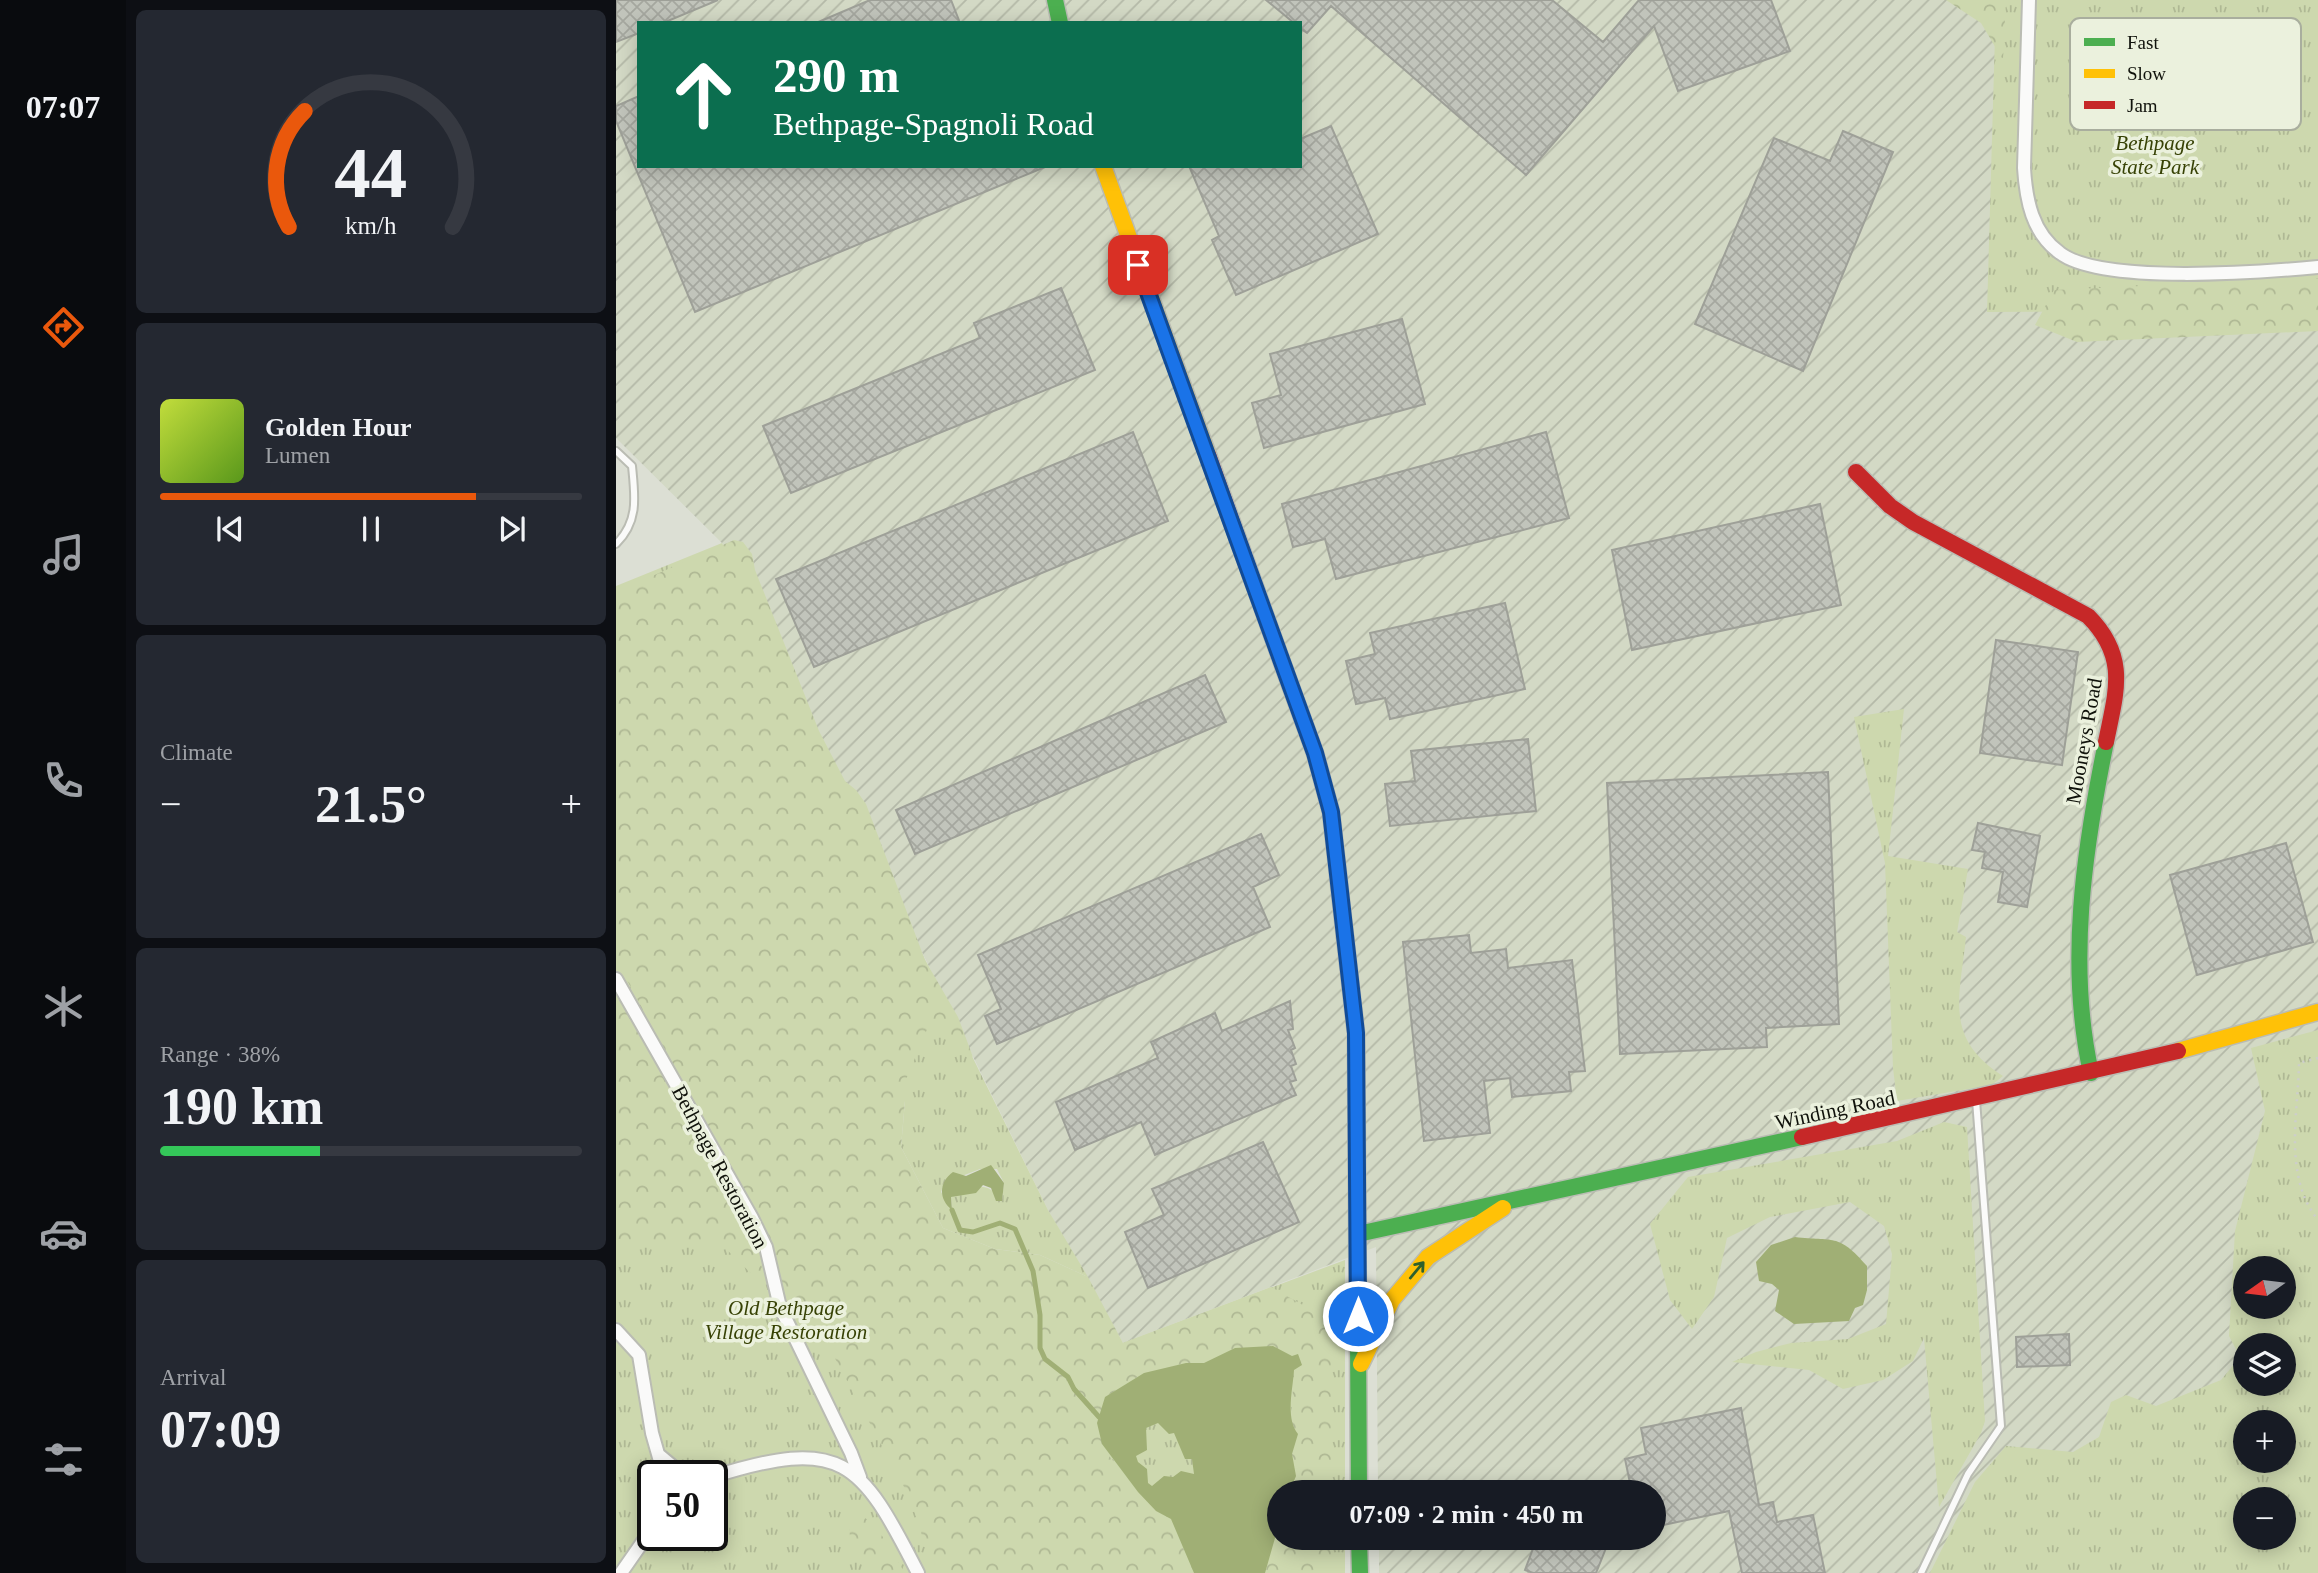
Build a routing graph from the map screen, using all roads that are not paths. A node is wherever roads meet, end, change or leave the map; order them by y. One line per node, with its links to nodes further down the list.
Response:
1 (1055, 0): 3 (street)
2 (2029, 0): 5 (street)
3 (1060, 21)
4 (1103, 168): 14 (street)
5 (2318, 267)
6 (616, 451): 8 (lane)
7 (1856, 472): 11 (street, Mooneys Road)
8 (616, 544)
9 (616, 979): 21 (street, Bethpage Restoration)
10 (2318, 1012): 11 (street, Winding Road)
11 (2091, 1073): 12 (street, Winding Road)
12 (1976, 1099): 13 (street, Winding Road); 28 (lane)
13 (1517, 1200): 14 (street, Winding Road); 16 (street, one-way to 13)
14 (1358, 1234): 16 (street)
15 (616, 1330): 17 (street)
16 (1358, 1370): 22 (street)
17 (659, 1454): 18 (street); 19 (street)
18 (660, 1460)
19 (666, 1460)
20 (728, 1474): 21 (street)
21 (860, 1476): 26 (street, Bethpage Restoration)
22 (1359, 1480)
23 (637, 1550): 25 (street)
24 (1359, 1550): 27 (street)
25 (621, 1573)
26 (919, 1573)
27 (1360, 1573)
28 (1921, 1573)

